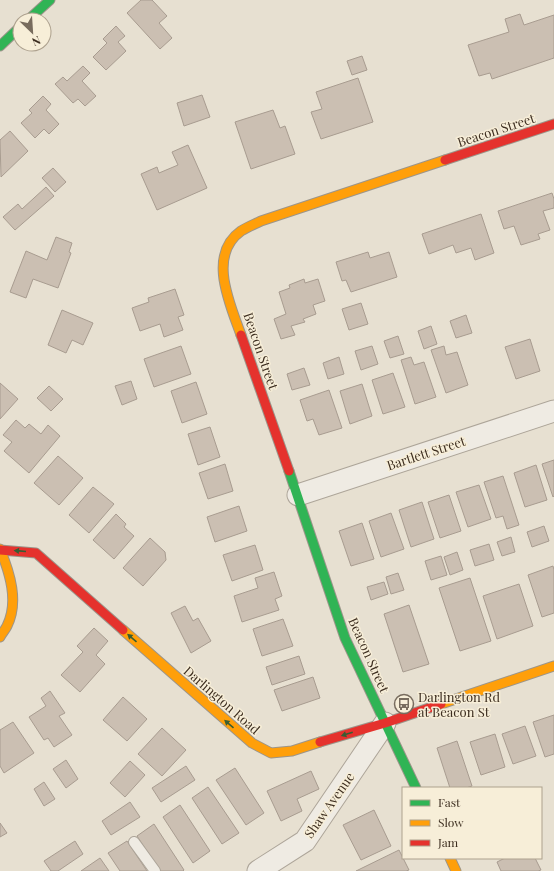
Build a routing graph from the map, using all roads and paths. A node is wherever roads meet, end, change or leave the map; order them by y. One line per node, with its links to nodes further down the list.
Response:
1 (50, 0): 2 (main road)
2 (37, 12)
3 (12, 35): 4 (main road)
4 (0, 46)
5 (554, 124): 7 (main road, Beacon Street)
6 (554, 411): 7 (street, Bartlett Street)
7 (298, 495): 11 (main road, Beacon Street)
8 (0, 550): 9 (main road); 11 (main road, Darlington Road, one-way to 8)
9 (0, 637)
10 (554, 666): 11 (main road, Darlington Road)
11 (385, 723): 12 (main road, Beacon Street); 16 (street, Shaw Avenue)
12 (416, 787)
13 (134, 842): 15 (lane)
14 (450, 859): 17 (main road)
15 (155, 871)
16 (258, 871)
17 (456, 871)

